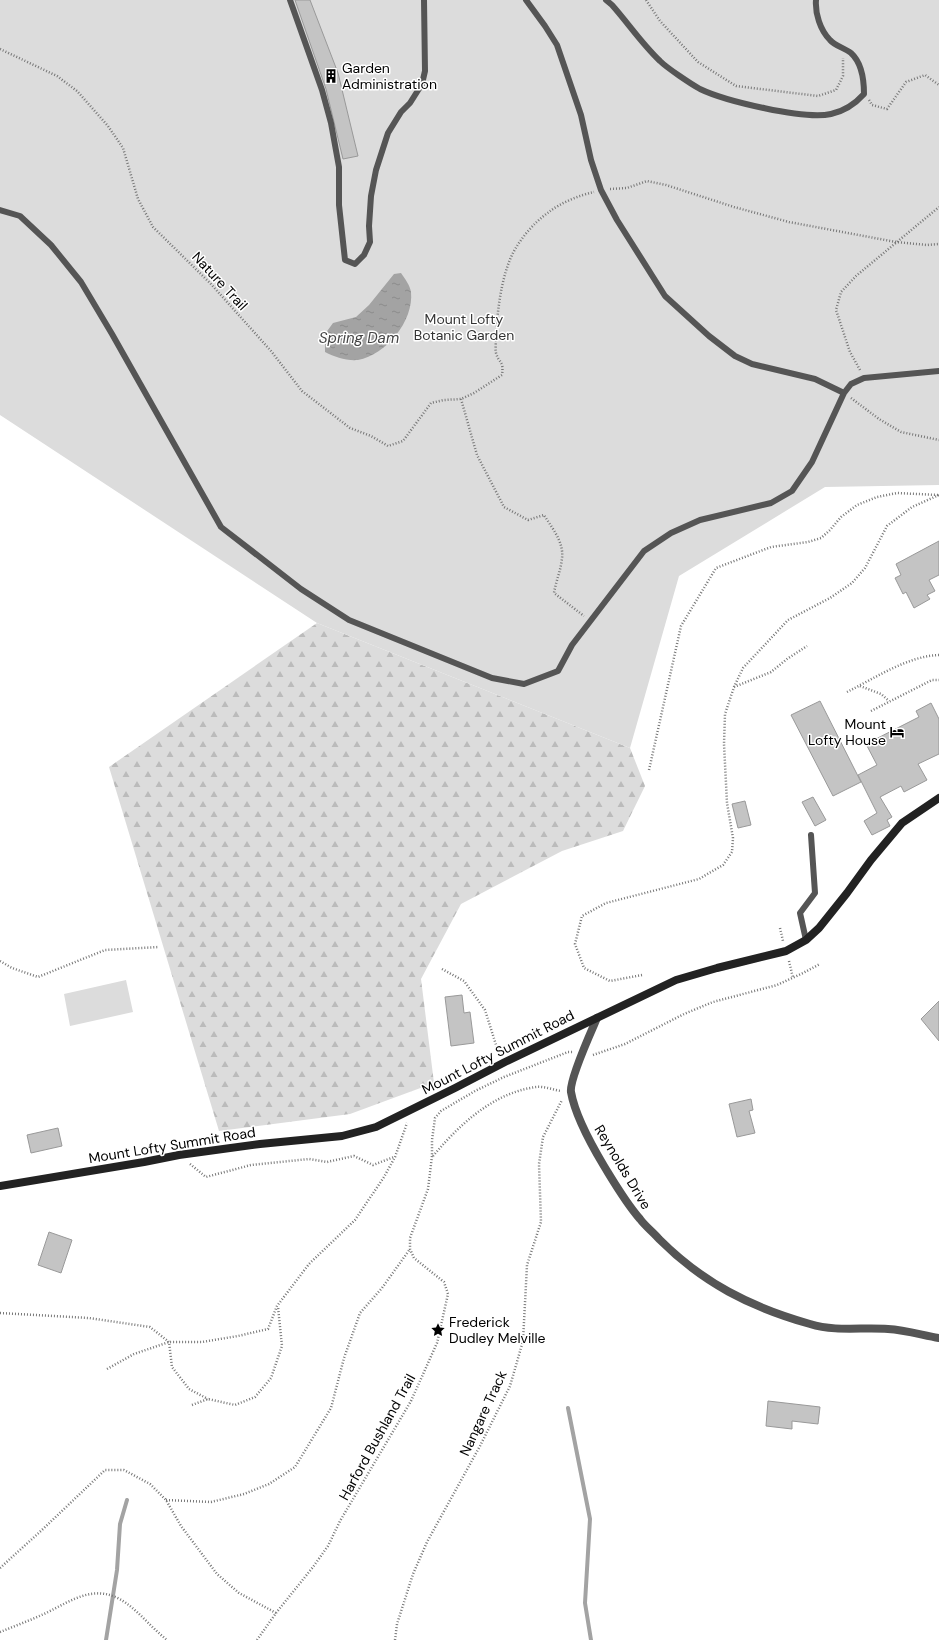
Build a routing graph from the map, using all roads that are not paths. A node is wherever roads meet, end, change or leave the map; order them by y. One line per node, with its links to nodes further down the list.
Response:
1 (290, 0): 2 (lane)
2 (424, 0)
3 (526, 0): 8 (lane)
4 (606, 0): 5 (lane)
5 (816, 0)
6 (0, 210): 8 (lane)
7 (939, 371): 8 (lane)
8 (844, 393)
9 (939, 798): 11 (main road, Mount Lofty Summit Road)
10 (811, 834): 11 (lane)
11 (806, 940): 12 (main road, Mount Lofty Summit Road)
12 (597, 1018): 13 (main road, Mount Lofty Summit Road); 14 (street, Reynolds Drive)
13 (0, 1186)
14 (939, 1338)

